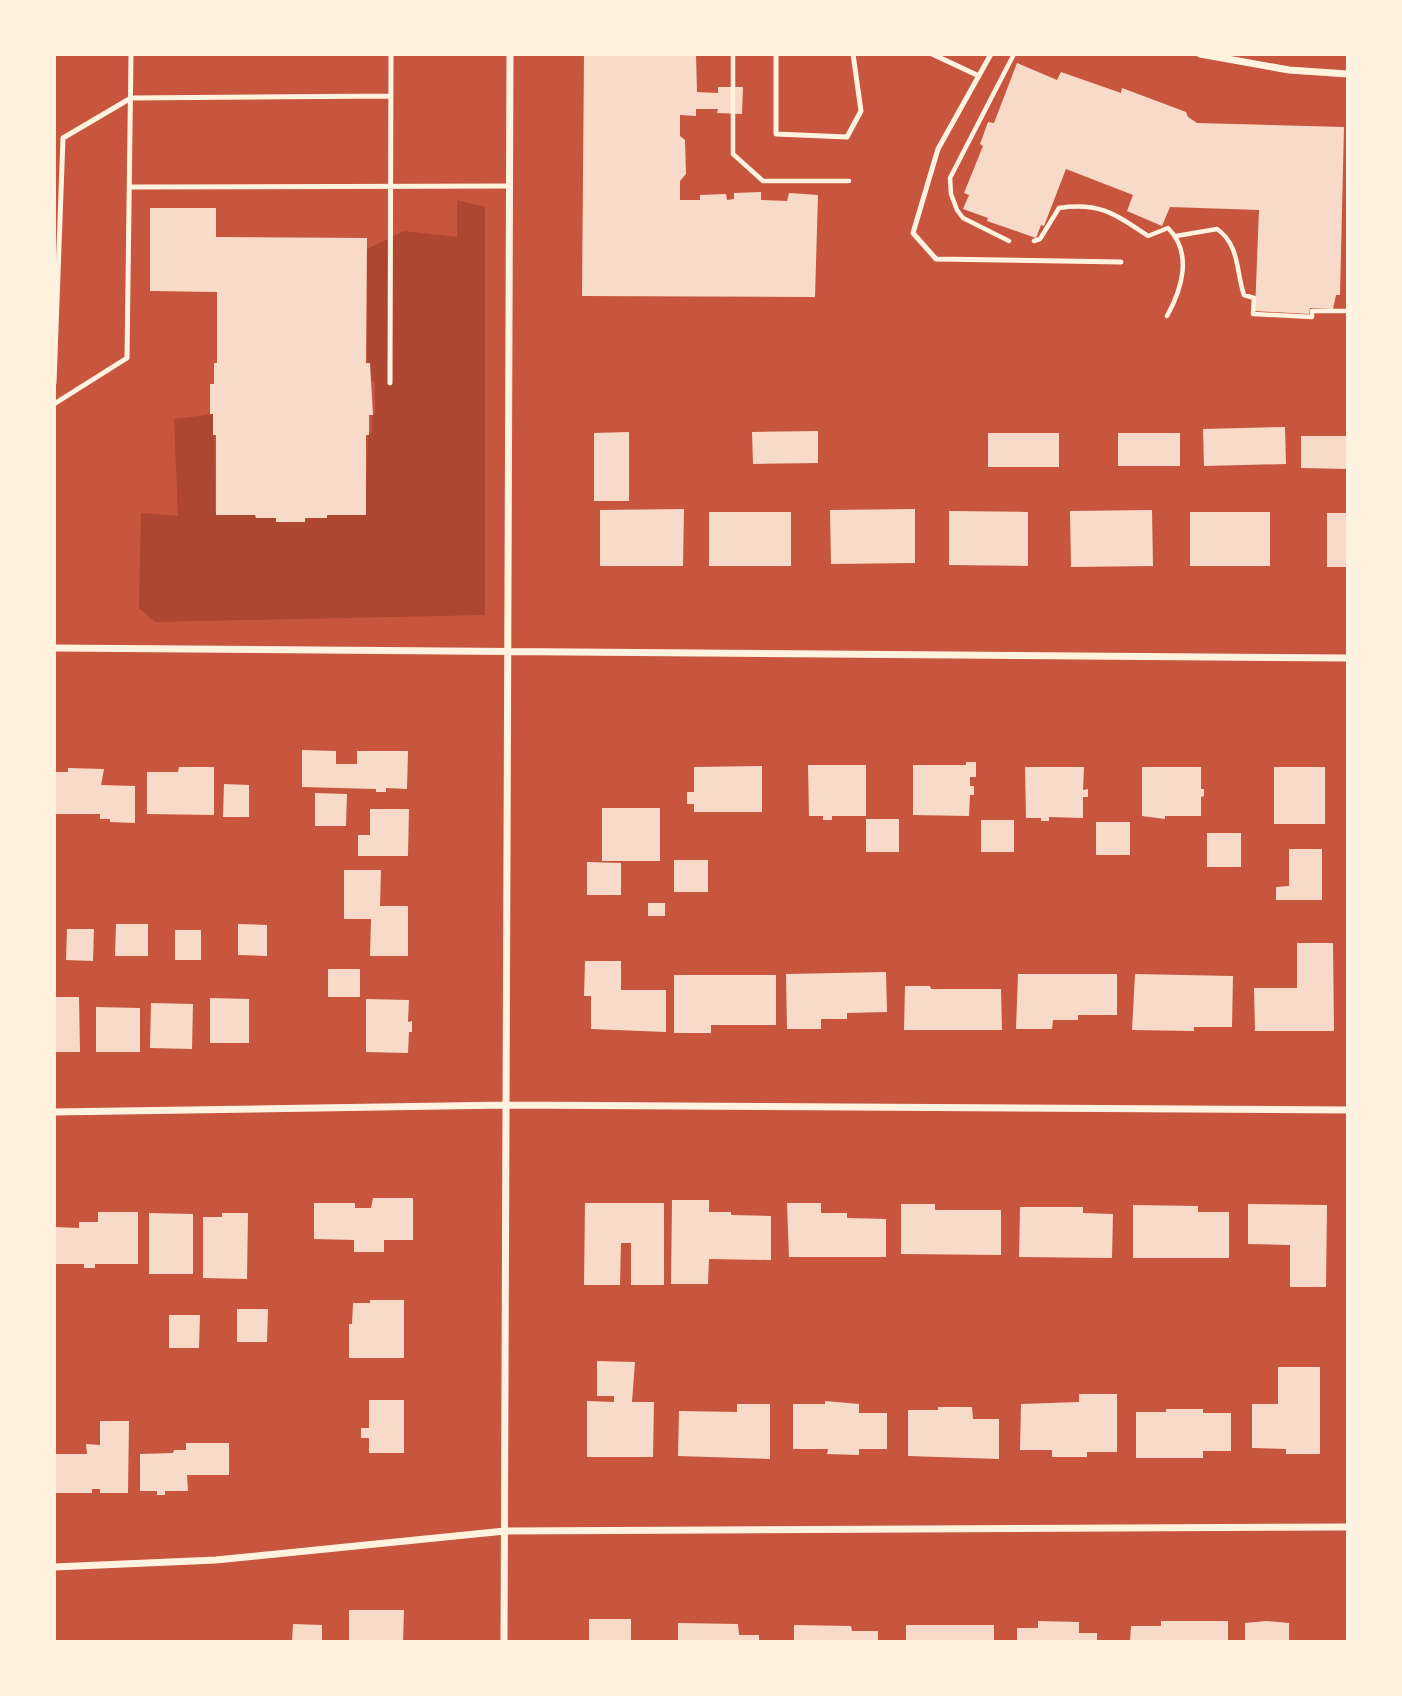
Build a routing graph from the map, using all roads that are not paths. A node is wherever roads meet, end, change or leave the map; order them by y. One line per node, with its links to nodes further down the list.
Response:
1 (131, 54): 12 (lane)
2 (391, 54): 11 (lane)
3 (510, 54): 15 (street)
4 (776, 54): 5 (lane)
5 (853, 54)
6 (932, 54): 10 (lane)
7 (991, 54): 10 (lane)
8 (1200, 54): 9 (street)
9 (1348, 74)
10 (979, 76): 16 (lane)
11 (391, 96): 12 (lane); 14 (lane)
12 (131, 98): 13 (lane); 17 (lane)
13 (130, 187): 14 (lane); 19 (lane)
14 (390, 187): 15 (lane); 18 (lane)
15 (510, 187): 21 (street)
16 (1121, 262)
17 (54, 383)
18 (390, 383)
19 (54, 404)
20 (54, 648): 21 (street)
21 (509, 652): 22 (street); 23 (street)
22 (1348, 658)
23 (507, 1105): 24 (street); 25 (street); 27 (street)
24 (1348, 1110)
25 (54, 1112)
26 (1348, 1527): 27 (street)
27 (505, 1531): 28 (street); 29 (street)
28 (54, 1567)
29 (503, 1642)

